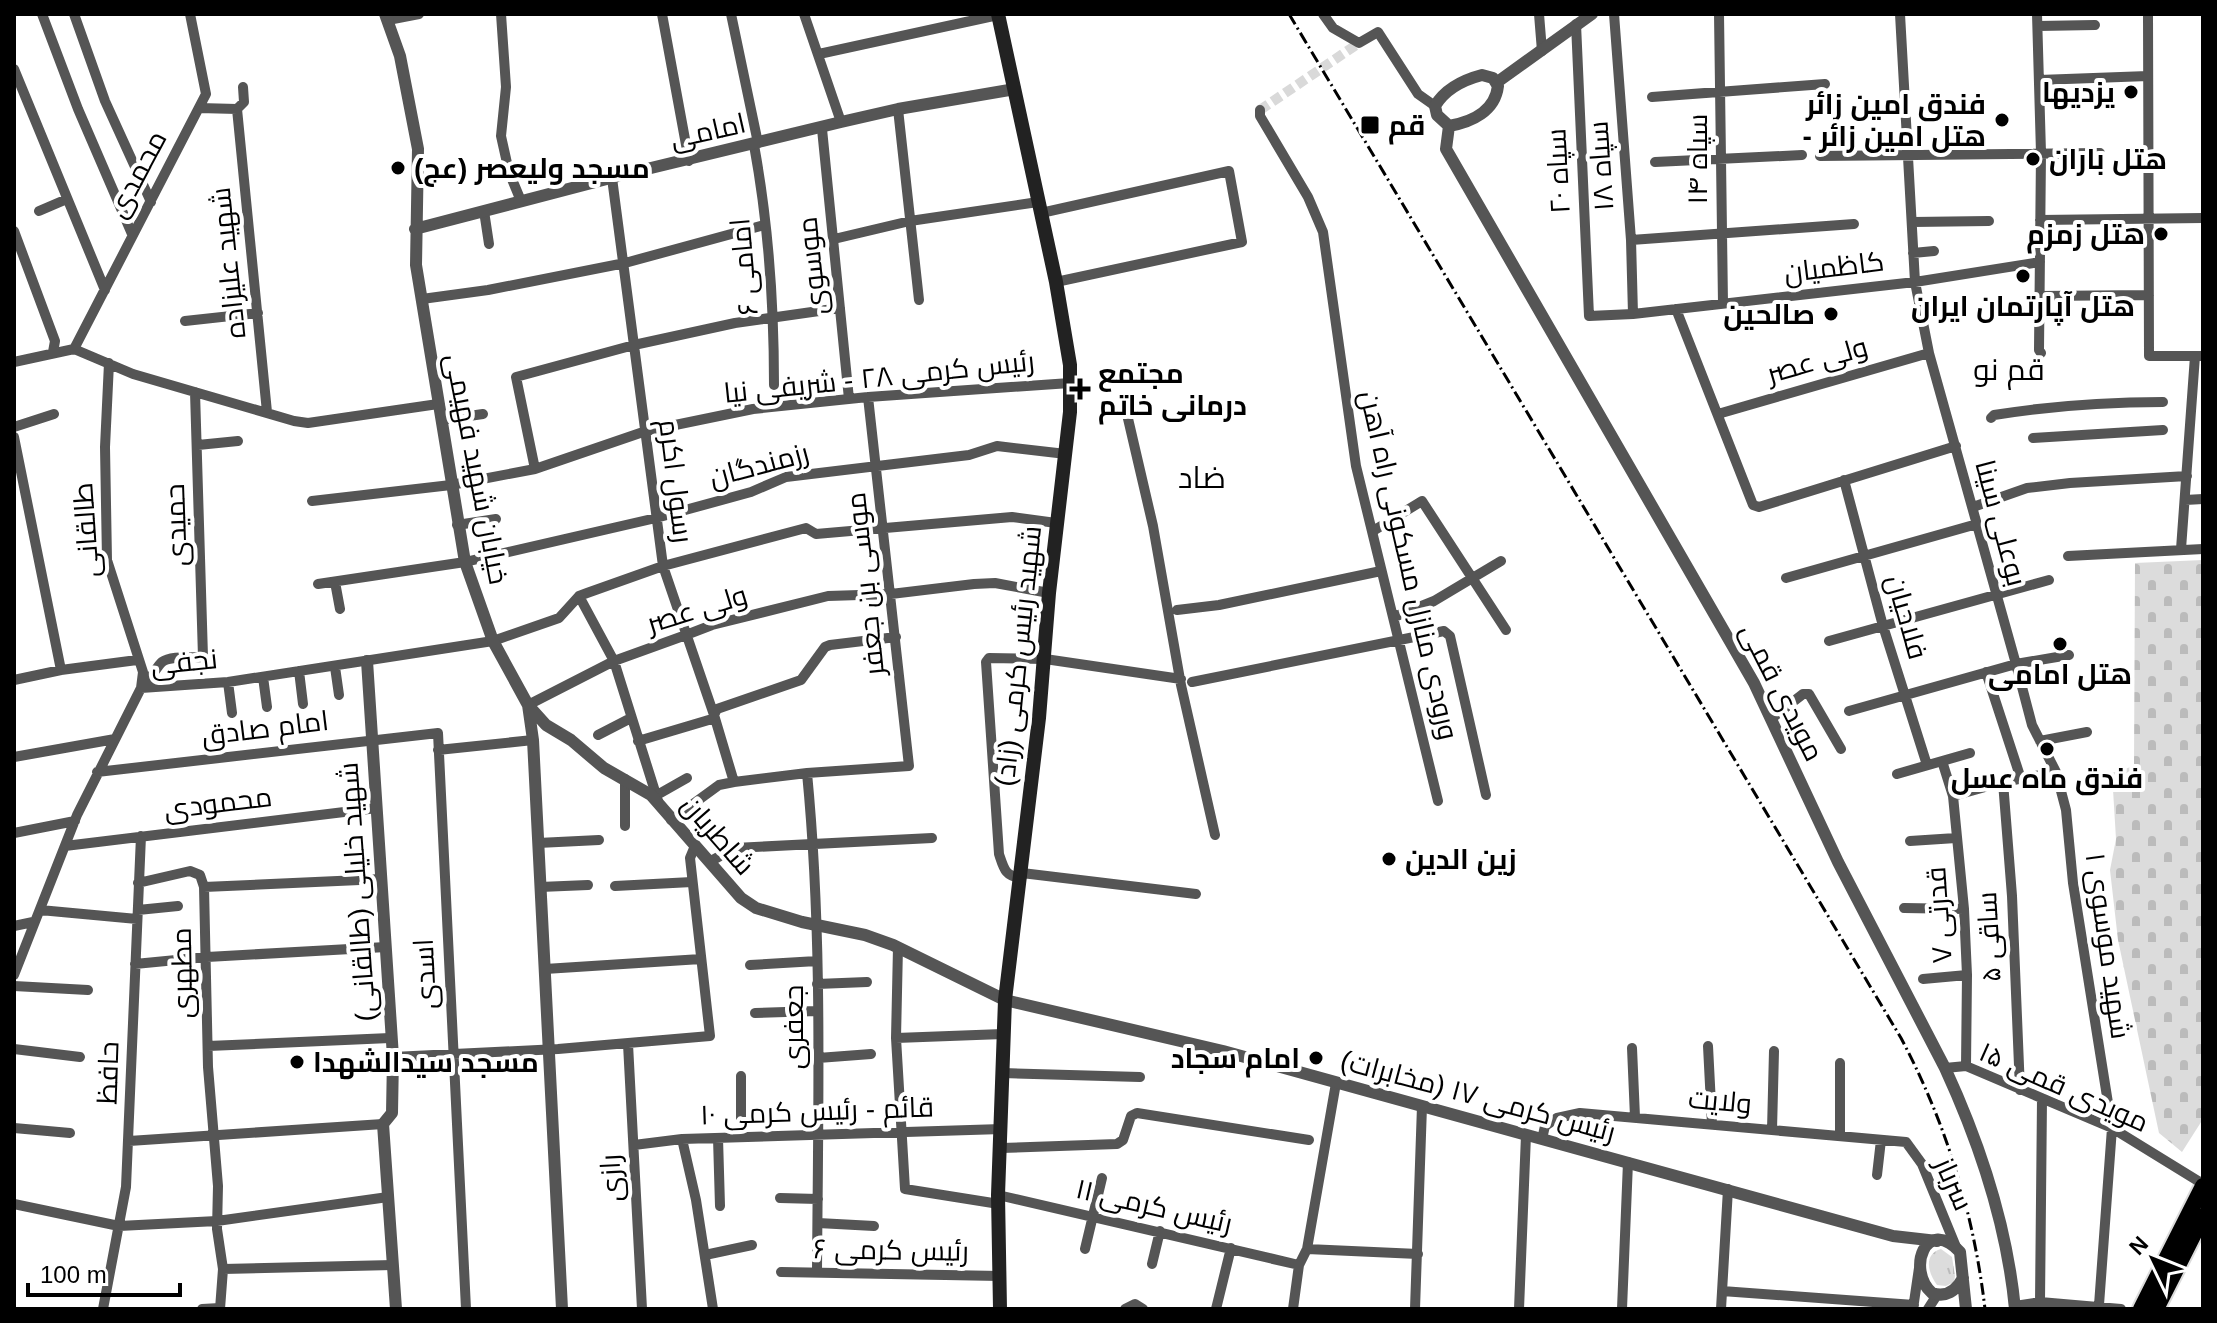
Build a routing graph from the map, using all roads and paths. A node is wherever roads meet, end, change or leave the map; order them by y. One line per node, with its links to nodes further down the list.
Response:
1 (42, 14): 67 (street)
2 (74, 14): 53 (street)
3 (190, 14): 34 (street, محمدی)
4 (419, 14): 18 (street)
5 (501, 14): 52 (street)
6 (662, 14): 48 (street)
7 (731, 14): 41 (street, امامی ۶)
8 (804, 14): 23 (street)
9 (1323, 14): 33 (street)
10 (1539, 14): 22 (street)
11 (1592, 14): 19 (street)
12 (1614, 14): 70 (street, سپاه ۱۸)
13 (1719, 14): 31 (street, سپاه ۱۴)
14 (1900, 14): 45 (street, بوعلی سینا)
15 (2037, 14): 21 (street)
16 (2148, 14): 25 (street)
17 (998, 15): 23 (street); 30 (main road, شهید رئیس کرمی (زاد))
18 (387, 17): 65 (street, خیابان شهید فهیمی)
19 (1576, 24): 22 (street); 88 (street, سپاه ۲۰)
20 (2095, 25): 21 (street)
21 (2038, 26): 26 (street)
22 (1542, 51): 27 (street)
23 (819, 54): 38 (street)
24 (14, 69): 51 (street)
25 (2148, 76): 26 (street); 57 (street)
26 (2039, 80): 42 (street)
27 (1496, 83): 33 (street); 39 (street)
28 (1825, 84): 31 (street)
29 (243, 87): 35 (street)
30 (1015, 89): 36 (street, امامی); 54 (main road, شهید رئیس کرمی (زاد))
31 (1721, 93): 32 (street); 47 (street, سپاه ۱۴)
32 (1652, 97)
33 (1435, 106): 39 (street)
34 (199, 108): 35 (street); 53 (street, محمدی)
35 (237, 109): 86 (street, شهید علیزاده)
36 (898, 109): 38 (street, امامی); 60 (street)
37 (1260, 113): 137 (street, ورودی منازل مسکونی راه آهن)
38 (841, 122): 40 (street, امامی)
39 (1449, 126): 189 (street, مویدی قمی)
40 (822, 129): 41 (street, امامی); 69 (street, موسوی)
41 (756, 144): 48 (street, امامی); 64 (street, امامی ۶)
42 (2041, 153): 43 (street); 45 (street); 59 (street)
43 (2100, 153)
44 (1802, 155): 47 (street)
45 (1908, 155): 46 (street); 62 (street, بوعلی سینا)
46 (1820, 156)
47 (1721, 158): 49 (street); 68 (street, سپاه ۱۴)
48 (689, 161): 50 (street, امامی)
49 (1655, 162)
50 (612, 178): 52 (street, امامی); 75 (street, رسول اکرم)
51 (67, 199): 55 (street); 78 (street)
52 (521, 201): 56 (street, امامی)
53 (151, 202): 67 (street, محمدی)
54 (1039, 208): 60 (street); 76 (main road, شهید رئیس کرمی (زاد)); 76 (street)
55 (39, 211)
56 (484, 211): 65 (street, امامی); 71 (street)
57 (2149, 218): 58 (street); 59 (street); 79 (street)
58 (2203, 218)
59 (2040, 220): 74 (street)
60 (910, 221): 69 (street); 82 (street)
61 (1989, 221): 62 (street)
62 (1913, 222): 73 (street, بوعلی سینا)
63 (1854, 224): 68 (street)
64 (764, 225): 75 (street); 89 (street, امامی ۶)
65 (415, 229): 81 (street, خیابان شهید فهیمی)
66 (14, 231): 93 (street)
67 (132, 234): 78 (street, محمدی)
68 (1721, 234): 70 (street); 83 (street, سپاه ۱۴)
69 (834, 239): 84 (street, موسوی)
70 (1631, 240): 87 (street, سپاه ۱۸)
71 (489, 244)
72 (1934, 251): 73 (street)
73 (1913, 253): 77 (street, بوعلی سینا)
74 (2040, 262): 77 (street, کاظمیان); 80 (street)
75 (625, 263): 81 (street); 91 (street, رسول اکرم)
76 (1056, 282): 99 (main road, شهید رئیس کرمی (زاد))
77 (1915, 282): 83 (street, کاظمیان); 94 (street, بوعلی سینا)
78 (105, 290): 92 (street, محمدی)
79 (2149, 295): 80 (street); 96 (street)
80 (2040, 296): 95 (street)
81 (422, 299): 105 (street, خیابان شهید فهیمی)
82 (919, 300)
83 (1723, 304): 85 (street, کاظمیان)
84 (840, 308): 89 (street); 103 (street, موسوی)
85 (1676, 309): 87 (street, کاظمیان); 110 (street)
86 (258, 313): 90 (street); 107 (street, شهید علیزاده)
87 (1633, 314): 88 (street, کاظمیان)
88 (1589, 316)
89 (774, 318): 91 (street); 100 (street, امامی ۶)
90 (185, 321)
91 (634, 345): 115 (street, رسول اکرم); 123 (street)
92 (74, 349): 93 (street); 98 (street)
93 (53, 352): 97 (street)
94 (1929, 353): 110 (street, ولی عصر); 120 (street, بوعلی سینا)
95 (2041, 353)
96 (2199, 356): 124 (street)
97 (15, 359)
98 (109, 363): 101 (street); 167 (street, طالقانی)
99 (1070, 383): 102 (street, رئیس کرمی ۲۸ - شریفی نیا); 121 (main road, شهید رئیس کرمی (زاد))
100 (774, 385)
101 (195, 392): 107 (street); 119 (street, حمیدی)
102 (868, 397): 103 (street, رئیس کرمی ۲۸ - شریفی نیا); 122 (street, موسی بن جعفر)
103 (849, 399): 115 (street, رئیس کرمی ۲۸ - شریفی نیا)
104 (2163, 402): 111 (street)
105 (438, 404): 107 (street); 112 (street, خیابان شهید فهیمی)
106 (1126, 410): 177 (street)
107 (267, 412)
108 (54, 414): 113 (street)
109 (483, 414): 112 (street)
110 (1718, 414): 125 (street)
111 (1991, 418)
112 (441, 420): 126 (street, خیابان شهید فهیمی)
113 (14, 427)
114 (2163, 430): 117 (street)
115 (646, 431): 123 (street, رئیس کرمی ۲۸ - شریفی نیا); 131 (street, رسول اکرم)
116 (14, 437): 172 (street)
117 (2033, 438)
118 (238, 441): 119 (street)
119 (198, 445): 179 (street, حمیدی)
120 (1956, 446): 125 (street); 130 (street, بوعلی سینا)
121 (1066, 454): 122 (street, رزمندگان); 133 (main road, شهید رئیس کرمی (زاد))
122 (876, 464): 131 (street, رزمندگان); 136 (street, موسی بن جعفر)
123 (535, 469): 126 (street, رئیس کرمی ۲۸ - شریفی نیا)
124 (2187, 476): 128 (street); 130 (street)
125 (1844, 480): 140 (street, فلاحیان)
126 (451, 485): 129 (street, رئیس کرمی ۲۸ - شریفی نیا); 135 (street, خیابان شهید فهیمی)
127 (2203, 499): 128 (street)
128 (2185, 500): 138 (street)
129 (312, 501)
130 (1973, 507): 134 (street, بوعلی سینا)
131 (656, 518): 143 (street, رزمندگان); 144 (street, رسول اکرم)
132 (496, 519): 135 (street)
133 (1056, 523): 136 (street); 151 (main road, شهید رئیس کرمی (زاد))
134 (1977, 524): 140 (street); 153 (street, بوعلی سینا)
135 (457, 525): 143 (street, خیابان شهید فهیمی)
136 (884, 529): 144 (street); 152 (street, موسی بن جعفر)
137 (1373, 531): 145 (street, ورودی منازل مسکونی راه آهن); 146 (street)
138 (2181, 549): 139 (street); 141 (street)
139 (2203, 549)
140 (1865, 554): 147 (street); 158 (street, فلاحیان)
141 (2068, 556)
142 (1501, 561): 146 (street)
143 (465, 562): 149 (street, رزمندگان); 162 (street, خیابان شهید فهیمی)
144 (663, 566): 154 (street); 160 (street, رسول اکرم)
145 (1381, 571): 156 (street); 157 (street, ورودی منازل مسکونی راه آهن)
146 (1471, 578): 157 (street); 159 (street)
147 (1786, 578)
148 (2049, 580): 153 (street)
149 (335, 582): 150 (street, رزمندگان); 155 (street)
150 (318, 584)
151 (1049, 593): 152 (street, ولی عصر); 166 (main road, شهید رئیس کرمی (زاد))
152 (891, 594): 160 (street, ولی عصر); 161 (street, موسی بن جعفر)
153 (1996, 595): 158 (street); 170 (street, بوعلی سینا)
154 (579, 596): 162 (street, نجفی); 169 (street)
155 (340, 609)
156 (1177, 610)
157 (1394, 617): 163 (street, ورودی منازل مسکونی راه آهن)
158 (1883, 626): 164 (street); 180 (street, فلاحیان)
159 (1506, 630)
160 (686, 635): 169 (street, ولی عصر); 187 (street, رسول اکرم)
161 (896, 637): 187 (street); 206 (street, موسی بن جعفر)
162 (493, 641): 168 (street, نجفی); 183 (street, خیابان شهید فهیمی)
163 (1399, 641): 177 (street); 213 (street); 216 (street, ورودی منازل مسکونی راه آهن)
164 (1829, 641)
165 (2069, 655): 170 (street)
166 (1045, 659): 177 (street); 233 (main road, شهید رئیس کرمی (زاد)); 233 (street)
167 (137, 660): 172 (street); 179 (street, طالقانی)
168 (367, 661): 171 (street, نجفی); 194 (street, شهید خلیلی (طالقانی))
169 (614, 661): 183 (street, ولی عصر); 188 (street)
170 (2016, 664): 174 (street); 197 (street, بوعلی سینا)
171 (335, 667): 173 (street, نجفی); 181 (street)
172 (61, 670): 176 (street)
173 (299, 671): 175 (street, نجفی); 182 (street)
174 (1986, 672): 180 (street); 210 (street)
175 (263, 677): 178 (street, نجفی); 184 (street)
176 (14, 680)
177 (1186, 680): 222 (street)
178 (228, 682): 179 (street, نجفی); 186 (street)
179 (141, 688): 193 (street, نجفی)
180 (1905, 694): 185 (street); 203 (street, فلاحیان)
181 (339, 695)
182 (303, 704)
183 (528, 705): 195 (street, خیابان شهید فهیمی); 209 (street, شاطریان)
184 (267, 707)
185 (1849, 711)
186 (232, 713)
187 (714, 715): 196 (street); 211 (street, رسول اکرم)
188 (631, 718): 192 (street); 196 (street)
189 (1772, 718): 198 (street); 285 (street, مویدی قمی)
190 (2087, 732): 197 (street)
191 (438, 733): 194 (street, امام صادق); 199 (street, اسدی)
192 (598, 735)
193 (115, 739): 201 (street); 204 (street, نجفی)
194 (372, 740): 204 (street, امام صادق); 217 (street, شهید خلیلی (طالقانی))
195 (533, 740): 199 (street); 228 (street, خیابان شهید فهیمی)
196 (638, 741): 215 (street)
197 (2040, 741): 205 (street, بوعلی سینا)
198 (1841, 749)
199 (438, 750): 279 (street, اسدی)
200 (1970, 753): 202 (street)
201 (14, 757)
202 (1942, 761): 203 (street); 214 (street, قدرتی ۷)
203 (1927, 765): 207 (street)
204 (97, 772): 219 (street, نجفی)
205 (2056, 772): 210 (street); 297 (street, شهید موسوی ۱)
206 (807, 773): 211 (street); 229 (street, جعفری)
207 (1897, 774)
208 (687, 778): 215 (street)
209 (625, 779): 215 (street, شاطریان); 220 (street)
210 (2021, 779): 212 (street)
211 (734, 782): 218 (street)
212 (2003, 782): 214 (street); 290 (street, ساقی ۵)
213 (1486, 795)
214 (1953, 796): 225 (street, قدرتی ۷)
215 (658, 799): 218 (street, شاطریان)
216 (1438, 801)
217 (377, 808): 223 (street, محمودی); 234 (street, شهید خلیلی (طالقانی))
218 (671, 820): 231 (street, شاطریان)
219 (75, 821): 221 (street); 230 (street, نجفی)
220 (625, 826)
221 (14, 833)
222 (1215, 835)
223 (141, 836): 230 (street, محمودی); 236 (street, حافظ)
224 (932, 838): 229 (street)
225 (1956, 838): 227 (street); 244 (street, قدرتی ۷)
226 (599, 840): 228 (street)
227 (1910, 841)
228 (538, 843): 240 (street, خیابان شهید فهیمی)
229 (814, 844): 232 (street); 248 (street, جعفری)
230 (65, 846): 245 (street, نجفی)
231 (695, 846): 232 (street, شاطریان); 235 (street)
232 (709, 862): 248 (street, شاطریان)
233 (1021, 876): 241 (street); 265 (main road, شهید رئیس کرمی (زاد))
234 (382, 879): 239 (street); 250 (street, شهید خلیلی (طالقانی))
235 (692, 882): 238 (street); 253 (street)
236 (138, 883): 239 (street, مطهری); 246 (street, حافظ)
237 (588, 885): 240 (street)
238 (615, 886)
239 (204, 887): 252 (street, مطهری)
240 (540, 887): 257 (street, خیابان شهید فهیمی)
241 (1196, 894)
242 (178, 906): 246 (street)
243 (1904, 908): 244 (street)
244 (1964, 909): 259 (street, قدرتی ۷)
245 (40, 910): 246 (street); 247 (street, نجفی)
246 (138, 914): 255 (street, حافظ)
247 (33, 922): 249 (street); 258 (street, نجفی)
248 (817, 925): 251 (street, شاطریان); 254 (street, جعفری)
249 (14, 926)
250 (386, 947): 252 (street); 269 (street, شهید خلیلی (طالقانی))
251 (898, 947): 265 (street, رئیس کرمی ۱۷ (مخابرات)); 270 (street)
252 (207, 957): 255 (street); 272 (street, مطهری)
253 (701, 959): 257 (street); 271 (street)
254 (817, 961): 256 (street); 262 (street, جعفری)
255 (135, 964): 312 (street, حافظ)
256 (750, 965)
257 (545, 969): 276 (street, خیابان شهید فهیمی)
258 (14, 975)
259 (1967, 975): 260 (street); 284 (street, قدرتی ۷)
260 (1923, 979)
261 (867, 982): 262 (street)
262 (817, 984): 266 (street, جعفری)
263 (14, 986): 264 (street)
264 (88, 990)
265 (1005, 1000): 268 (main road, شهید رئیس کرمی (زاد)); 289 (street, رئیس کرمی ۱۷ (مخابرات))
266 (817, 1011): 267 (street); 282 (street, جعفری)
267 (755, 1013)
268 (1003, 1034): 270 (street); 286 (main road, شهید رئیس کرمی (زاد))
269 (390, 1038): 272 (street); 281 (street, شهید خلیلی (طالقانی))
270 (896, 1038): 301 (street)
271 (628, 1044): 276 (street); 314 (street, رازی)
272 (208, 1046): 302 (street, مطهری)
273 (1708, 1046): 295 (street)
274 (1632, 1048): 293 (street)
275 (14, 1049): 280 (street)
276 (550, 1050): 279 (street); 364 (street, خیابان شهید فهیمی)
277 (1774, 1051): 299 (street)
278 (871, 1054): 282 (street)
279 (452, 1055): 281 (street); 363 (street, اسدی)
280 (80, 1057)
281 (393, 1057): 294 (street, شهید خلیلی (طالقانی))
282 (818, 1058): 303 (street, جعفری)
283 (1840, 1063): 305 (street)
284 (1966, 1066): 285 (street, مویدی قمی ۱۵); 290 (street, مویدی قمی ۱۵)
285 (1945, 1068): 358 (street, مویدی قمی)
286 (1003, 1073): 288 (street); 298 (main road, شهید رئیس کرمی (زاد))
287 (741, 1076): 306 (street)
288 (1140, 1077)
289 (1336, 1083): 292 (street, رئیس کرمی ۱۷ (مخابرات)); 340 (street)
290 (2020, 1090): 291 (street, مویدی قمی ۱۵)
291 (2042, 1099): 297 (street, مویدی قمی ۱۵); 355 (street)
292 (1422, 1106): 304 (street, رئیس کرمی ۱۷ (مخابرات)); 341 (street)
293 (1635, 1117): 295 (street, ولایت); 309 (street, ولایت)
294 (383, 1124): 302 (street); 321 (street, شهید خلیلی (طالقانی))
295 (1712, 1124): 299 (street, ولایت)
296 (14, 1128): 300 (street)
297 (2112, 1128): 319 (street, مویدی قمی ۱۵); 356 (street, شهید موسوی ۱)
298 (1002, 1129): 301 (street, قائم - رئیس کرمی ۱۰); 315 (main road, شهید رئیس کرمی (زاد))
299 (1772, 1130): 305 (street, ولایت)
300 (70, 1133)
301 (902, 1133): 303 (street, قائم - رئیس کرمی ۱۰); 324 (street, رئیس کرمی ۱۱)
302 (214, 1135): 312 (street); 329 (street, مطهری)
303 (818, 1135): 306 (street, قائم - رئیس کرمی ۱۰); 323 (street, جعفری)
304 (1526, 1135): 309 (street, رئیس کرمی ۱۷ (مخابرات)); 373 (street)
305 (1840, 1136): 311 (street, ولایت)
306 (741, 1137): 307 (street, قائم - رئیس کرمی ۱۰)
307 (718, 1138): 308 (street, قائم - رئیس کرمی ۱۰); 326 (street)
308 (682, 1139): 314 (street, قائم - رئیس کرمی ۱۰); 342 (street)
309 (1542, 1139): 316 (street, رئیس کرمی ۱۷ (مخابرات))
310 (1309, 1140): 315 (street)
311 (1881, 1140): 313 (street, ولایت); 317 (street)
312 (129, 1141): 331 (street, حافظ)
313 (1906, 1142): 337 (street, سرباز)
314 (634, 1145): 365 (street, رازی)
315 (1001, 1148): 324 (main road, شهید رئیس کرمی (زاد))
316 (1628, 1162): 320 (street, رئیس کرمی ۱۷ (مخابرات)); 374 (street)
317 (1877, 1175)
318 (1102, 1178): 327 (street)
319 (2203, 1185): 379 (main road)
320 (1728, 1189): 334 (street, رئیس کرمی ۱۷ (مخابرات)); 353 (street)
321 (388, 1197): 329 (street); 345 (street, شهید خلیلی (طالقانی))
322 (780, 1198): 323 (street)
323 (818, 1199): 330 (street, جعفری)
324 (999, 1199): 327 (street, رئیس کرمی ۱۱); 351 (main road, شهید رئیس کرمی (زاد))
325 (14, 1204): 331 (street)
326 (720, 1206)
327 (1092, 1216): 333 (street, رئیس کرمی ۱۱); 339 (street)
328 (2203, 1216): 348 (main road)
329 (217, 1221): 331 (street); 347 (street, مطهری)
330 (818, 1223): 332 (street); 350 (street, جعفری)
331 (119, 1226): 359 (street, حافظ)
332 (874, 1226)
333 (1160, 1231): 338 (street, رئیس کرمی ۱۱); 344 (street)
334 (1893, 1236): 335 (street, رئیس کرمی ۱۷ (مخابرات)); 343 (street)
335 (1937, 1241): 337 (street); 343 (street)
336 (752, 1245): 342 (street)
337 (1956, 1247): 352 (street)
338 (1231, 1248): 346 (street, رئیس کرمی ۱۱); 370 (street)
339 (1085, 1249)
340 (1307, 1249): 341 (street); 346 (street)
341 (1418, 1254): 372 (street)
342 (705, 1255): 366 (street)
343 (1920, 1256): 354 (street); 357 (street)
344 (1152, 1264)
345 (393, 1265): 347 (street); 362 (street, شهید خلیلی (طالقانی))
346 (1299, 1265): 371 (street)
347 (223, 1269): 361 (street, مطهری)
348 (2174, 1271): 380 (main road); 381 (main road)
349 (781, 1272): 350 (street, رئیس کرمی ۶)
350 (817, 1272): 351 (street, رئیس کرمی ۶)
351 (1000, 1276): 367 (main road, شهید رئیس کرمی (زاد))
352 (1963, 1278): 354 (street); 377 (street)
353 (1722, 1291): 357 (street); 375 (street)
354 (1937, 1295): 376 (street)
355 (2040, 1302): 356 (street); 358 (street)
356 (2099, 1305): 378 (street)
357 (1914, 1307)
358 (2015, 1307)
359 (103, 1309)
360 (202, 1309): 361 (street)
361 (220, 1309)
362 (396, 1309)
363 (466, 1309)
364 (562, 1309)
365 (642, 1309)
366 (713, 1309)
367 (1000, 1309)
368 (1125, 1309): 369 (street)
369 (1143, 1309)
370 (1216, 1309)
371 (1293, 1309)
372 (1415, 1309)
373 (1519, 1309)
374 (1622, 1309)
375 (1721, 1309)
376 (1928, 1309)
377 (1966, 1309)
378 (2121, 1309)
379 (2141, 1309)
380 (2156, 1309)
381 (2166, 1309)

